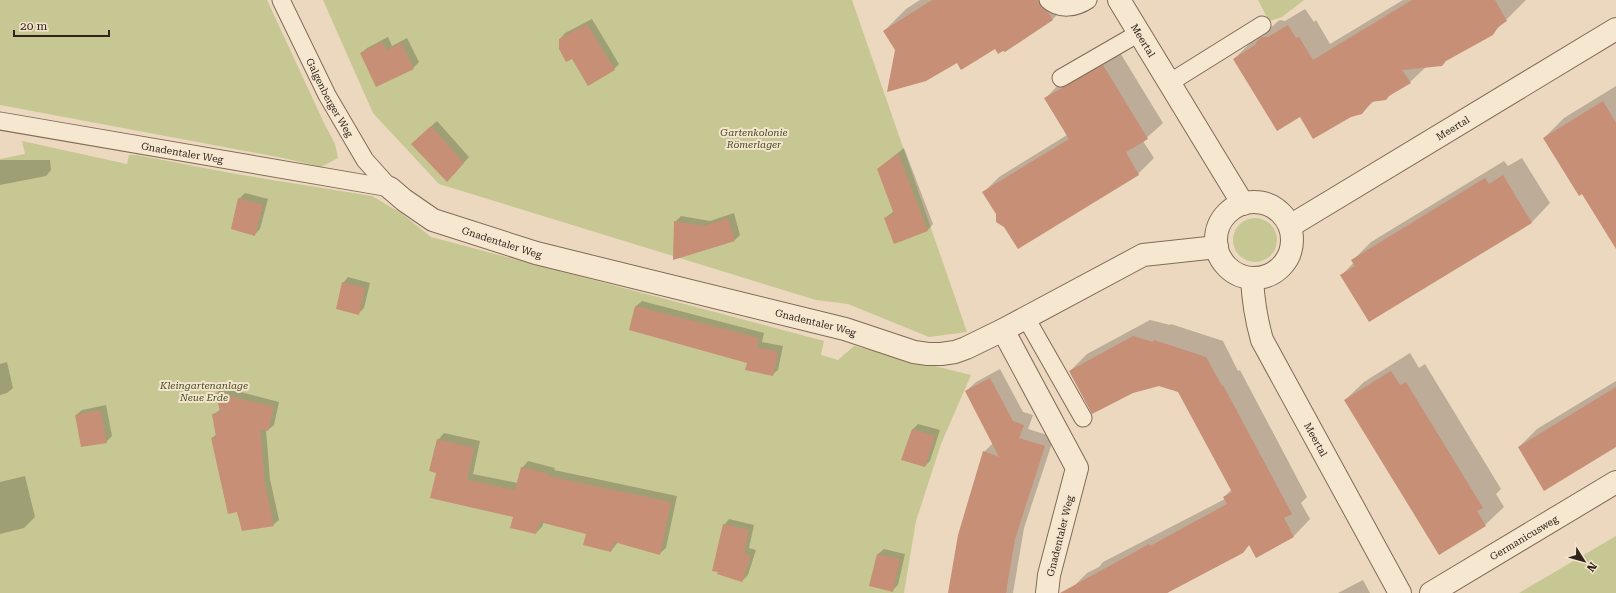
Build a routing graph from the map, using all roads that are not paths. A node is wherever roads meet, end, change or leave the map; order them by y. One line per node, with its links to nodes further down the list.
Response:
1 (281, 0): 11 (lane, Galgenberger Weg)
2 (1048, 0): 3 (lane)
3 (1088, 0)
4 (1119, 0): 7 (street, Meertal)
5 (1262, 25): 9 (lane)
6 (1616, 29): 13 (street, Meertal)
7 (1139, 33): 8 (lane); 9 (street, Meertal)
8 (1061, 78)
9 (1169, 82): 12 (street, Meertal)
10 (0, 121): 11 (lane, Gnadentaler Weg)
11 (390, 188): 17 (street, Gnadentaler Weg)
12 (1243, 204): 13 (street); 14 (street)
13 (1290, 226): 15 (street)
14 (1217, 247): 15 (street); 16 (street, Gnadentaler Weg)
15 (1252, 278): 21 (street, Meertal)
16 (1026, 318): 17 (street, Gnadentaler Weg); 18 (lane)
17 (1003, 330): 20 (street, Gnadentaler Weg)
18 (1083, 418)
19 (1616, 482): 22 (street, Germanicusweg)
20 (1047, 593)
21 (1400, 593)
22 (1431, 593)

